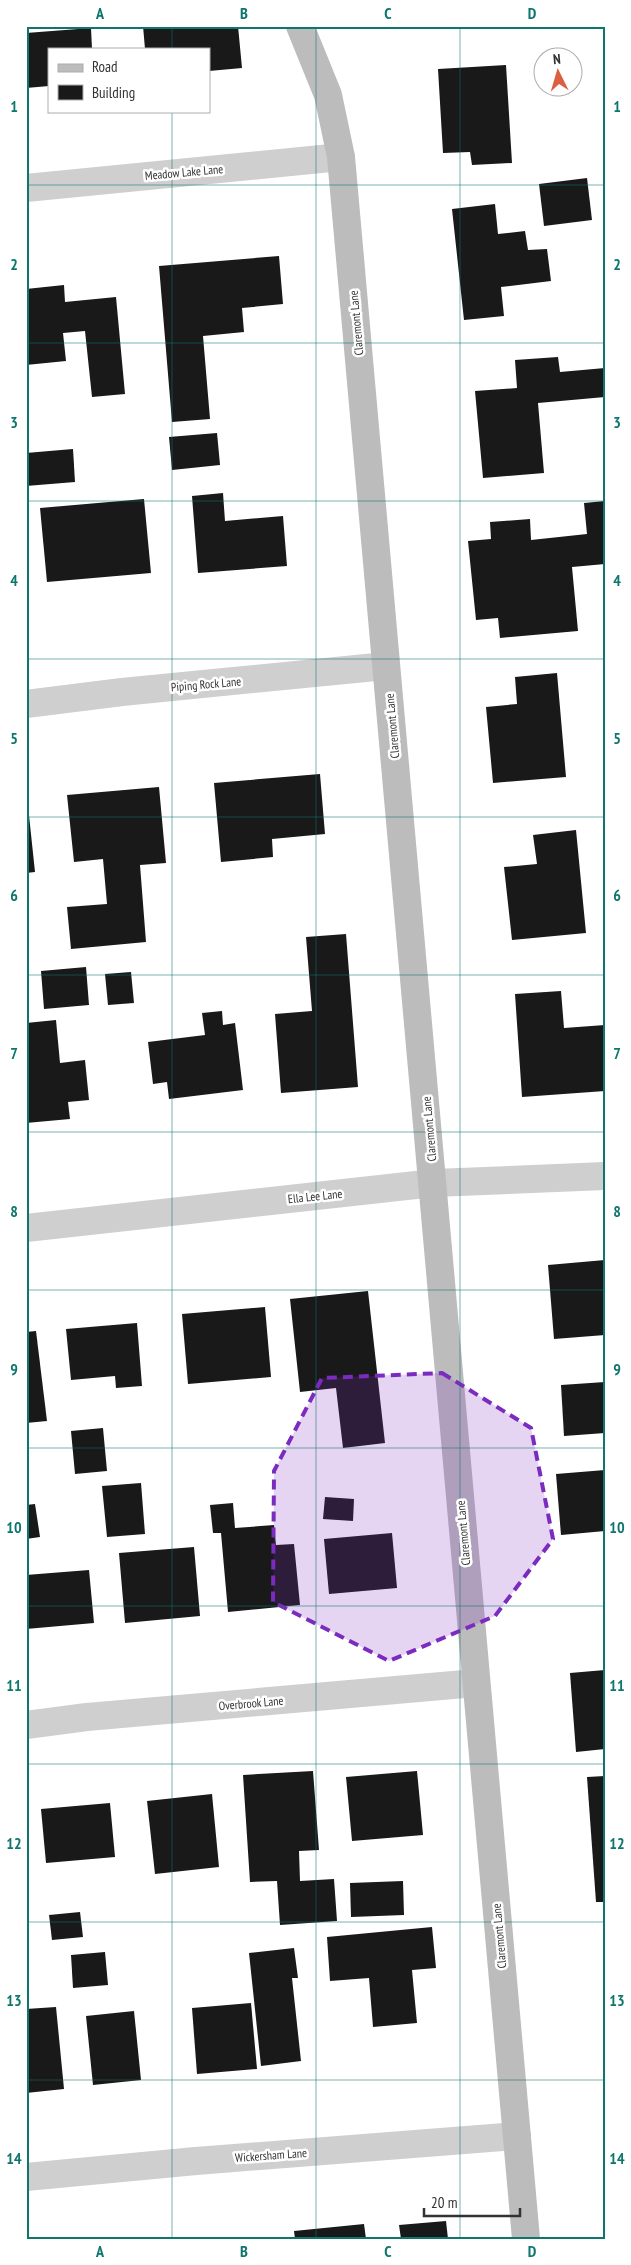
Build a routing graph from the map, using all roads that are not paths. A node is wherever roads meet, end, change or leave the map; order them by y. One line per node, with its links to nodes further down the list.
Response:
1 (300, 26): 2 (street, Claremont Lane)
2 (341, 157): 3 (street, Meadow Lake Lane); 4 (street, Claremont Lane)
3 (26, 188)
4 (386, 666): 5 (street, Piping Rock Lane); 7 (street, Claremont Lane)
5 (26, 704)
6 (605, 1176): 7 (street, Ella Lee Lane)
7 (434, 1184): 8 (street, Ella Lee Lane); 9 (street, Claremont Lane)
8 (26, 1228)
9 (476, 1683): 10 (street, Overbrook Lane); 11 (street, Claremont Lane)
10 (26, 1725)
11 (517, 2136): 12 (street, Wickersham Lane); 13 (street, Claremont Lane)
12 (26, 2177)
13 (526, 2239)

